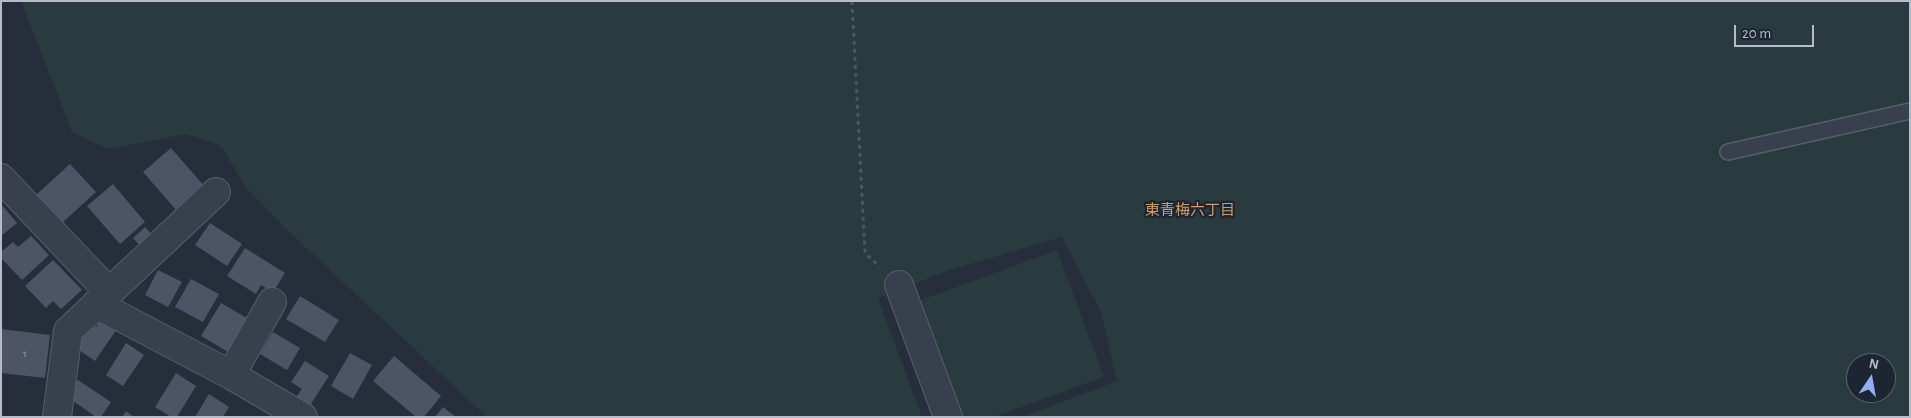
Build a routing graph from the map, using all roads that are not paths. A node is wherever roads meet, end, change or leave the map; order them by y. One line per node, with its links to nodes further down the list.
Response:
1 (1910, 111): 2 (lane)
2 (1728, 152)
3 (1, 178): 6 (street)
4 (216, 192): 6 (street)
5 (899, 285): 11 (street)
6 (102, 298): 8 (street); 9 (street)
7 (272, 302): 8 (street)
8 (231, 376): 10 (street)
9 (56, 417)
10 (303, 417)
11 (948, 417)

